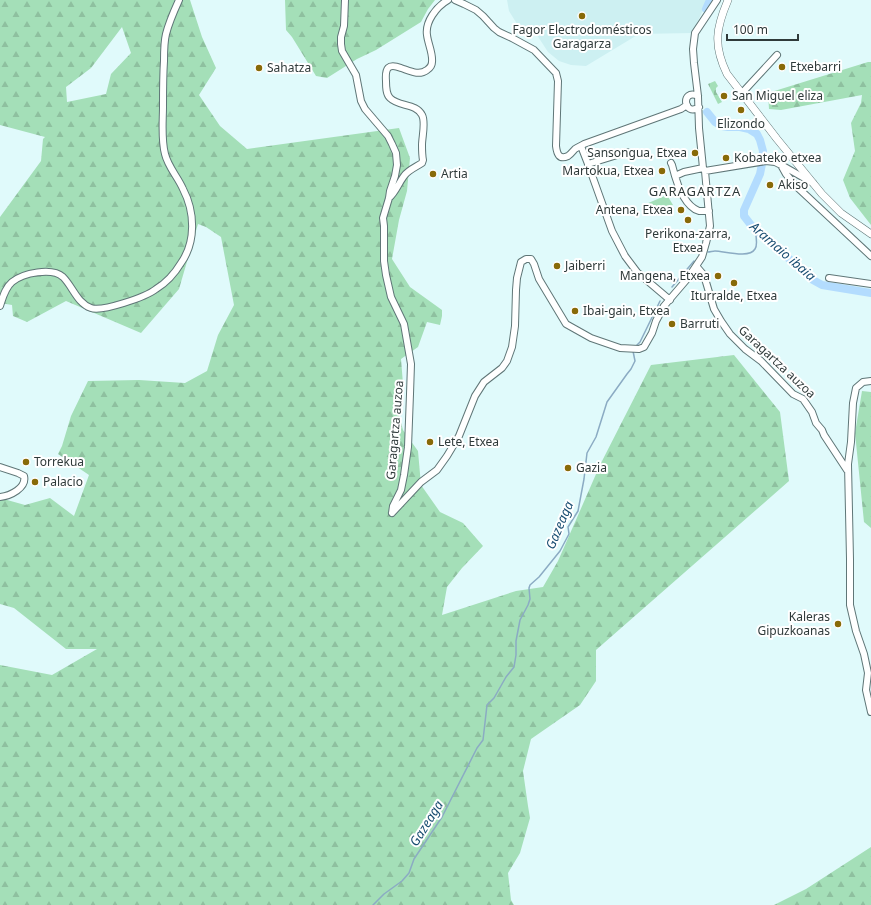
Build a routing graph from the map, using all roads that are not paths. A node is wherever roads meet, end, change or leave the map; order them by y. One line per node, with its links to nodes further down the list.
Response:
1 (179, 0): 28 (street)
2 (345, 0): 20 (street)
3 (448, 0): 20 (street)
4 (455, 0): 12 (street)
5 (717, 0): 9 (street)
6 (728, 0): 8 (main road)
7 (777, 55): 8 (street)
8 (742, 93): 19 (main road)
9 (698, 96): 10 (street); 11 (street)
10 (687, 105): 11 (street); 12 (street)
11 (699, 107): 17 (street, Garagartza auzoa)
12 (581, 146): 15 (street)
13 (627, 152): 15 (street)
14 (670, 163): 18 (street)
15 (588, 164): 27 (street)
16 (780, 165): 17 (street); 19 (street); 23 (street)
17 (704, 170): 18 (street); 21 (street, Garagartza auzoa)
18 (675, 176): 21 (street)
19 (813, 183): 22 (main road)
20 (389, 198): 27 (street, Garagartza auzoa)
21 (709, 211): 24 (street, Garagartza auzoa)
22 (871, 234)
23 (871, 256)
24 (697, 266): 27 (street, Garagartza auzoa); 31 (street, Garagartza auzoa)
25 (829, 278): 26 (street)
26 (871, 284)
27 (670, 300)
28 (0, 306)
29 (871, 381): 31 (street)
30 (0, 467): 32 (street)
31 (848, 471): 33 (street)
32 (0, 497)
33 (871, 712)

